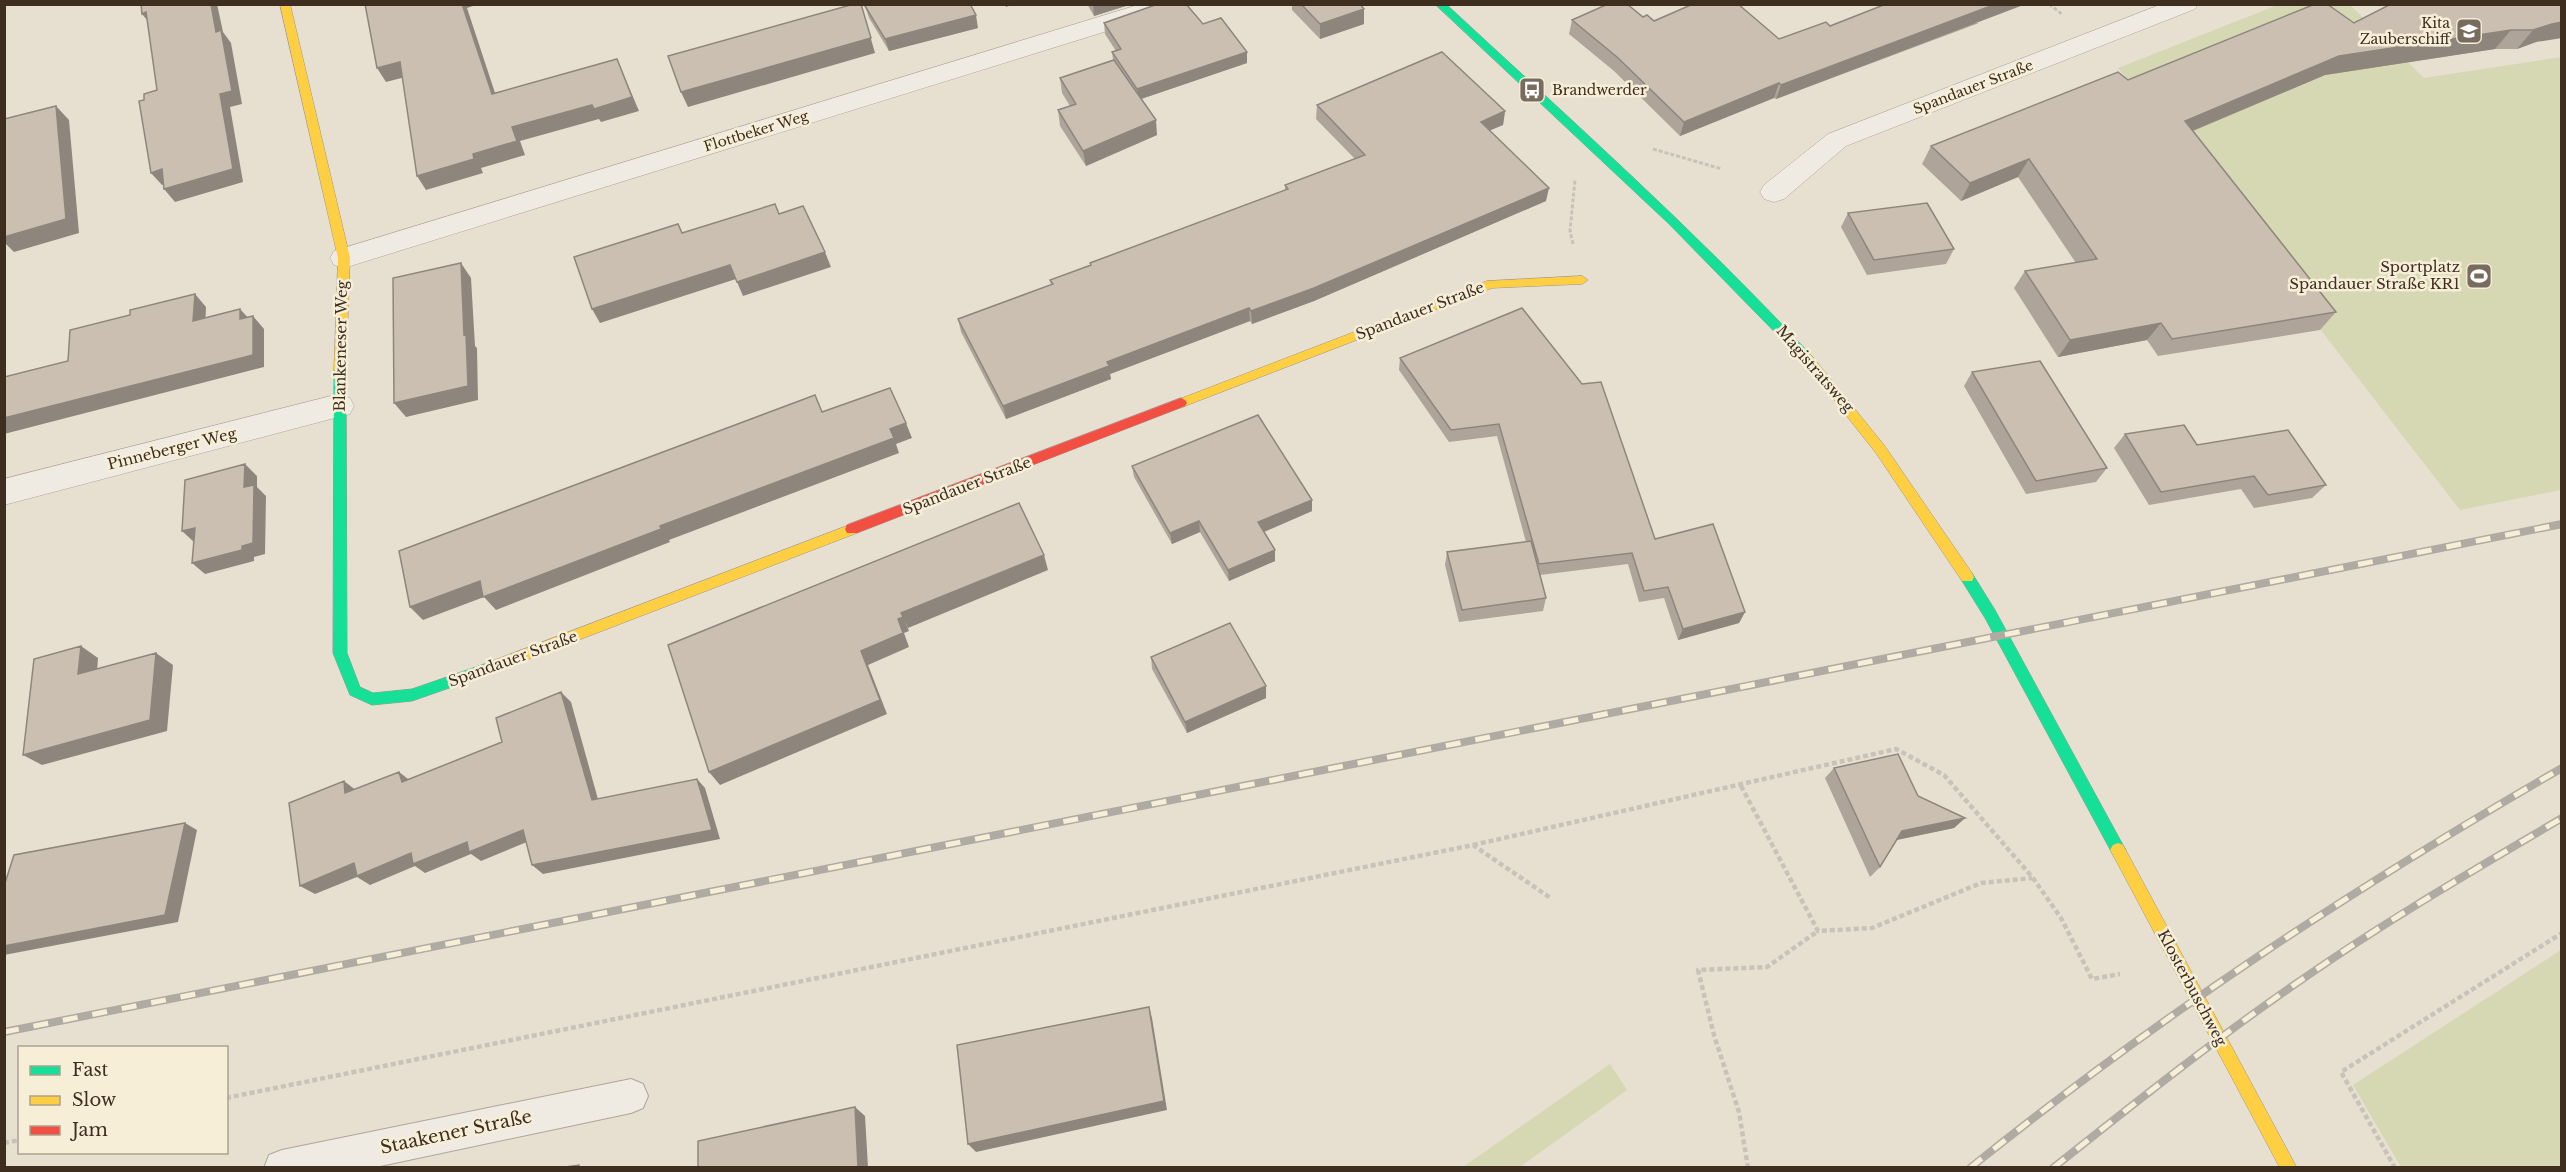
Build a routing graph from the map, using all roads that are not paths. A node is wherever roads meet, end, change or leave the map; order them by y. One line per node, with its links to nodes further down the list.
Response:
1 (285, 4): 6 (street, Blankeneser Weg)
2 (1169, 4): 6 (street, Flottbeker Weg)
3 (1440, 4): 11 (street, Magistratsweg)
4 (2186, 4): 5 (street, Spandauer Straße)
5 (1774, 192)
6 (344, 258): 8 (street, Blankeneser Weg)
7 (1581, 280): 10 (street, Spandauer Straße)
8 (339, 406): 9 (street, Pinneberger Weg); 10 (street, Blankeneser Weg)
9 (4, 492)
10 (355, 691)
11 (2096, 809): 14 (street, Klosterbuschweg)
12 (630, 1096): 13 (lane, Staakener Straße)
13 (282, 1167)
14 (2289, 1167)

